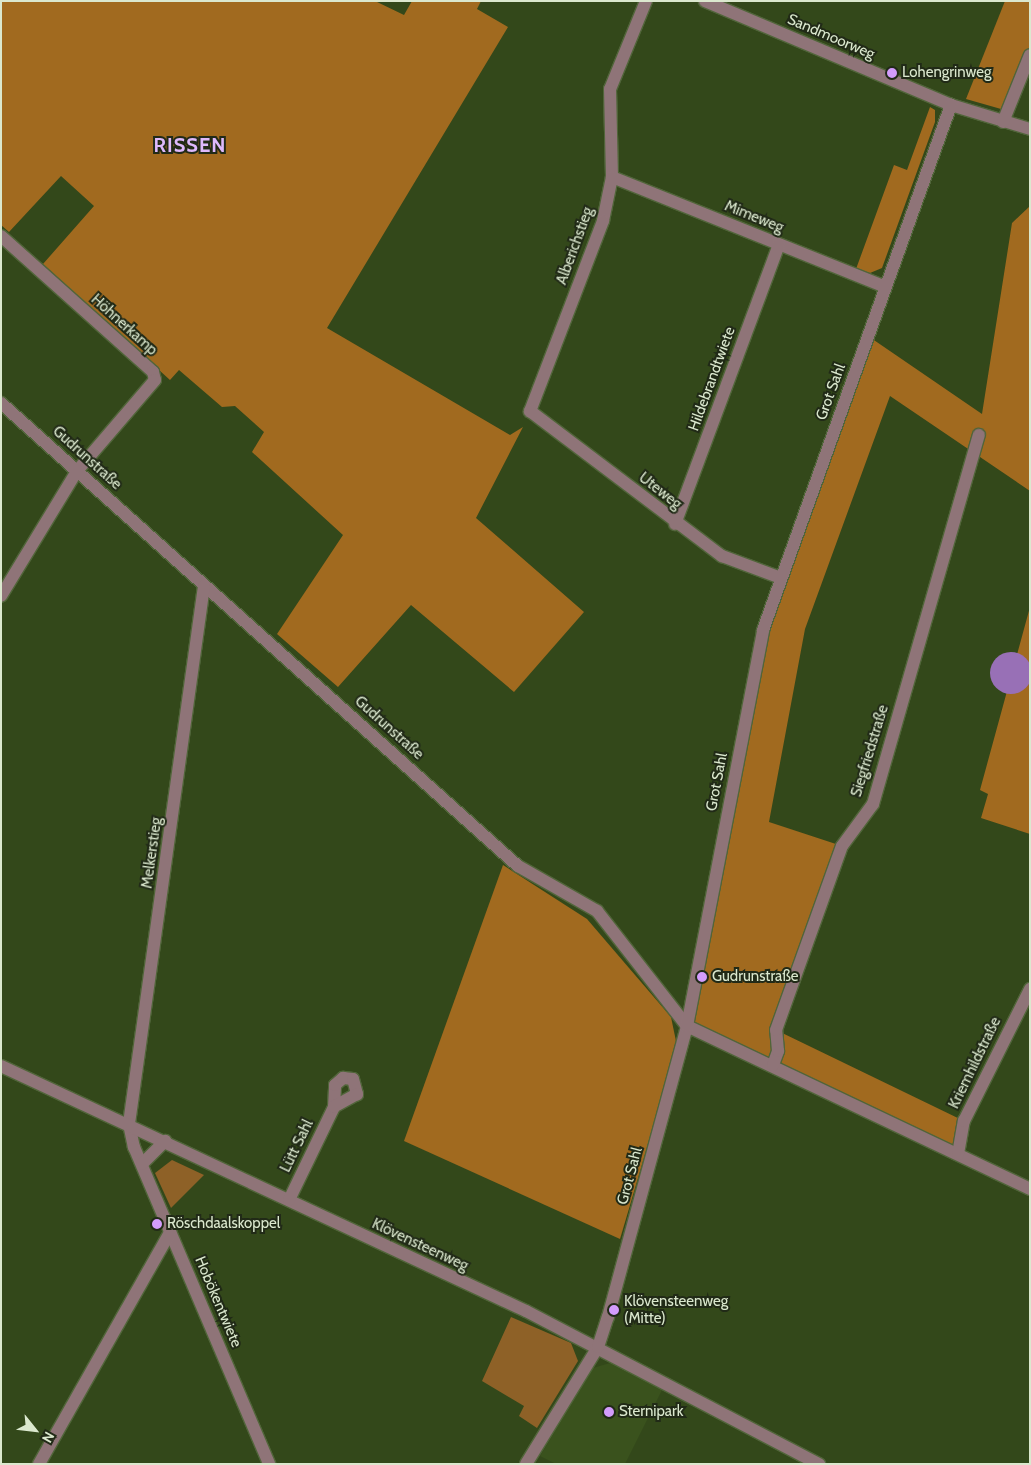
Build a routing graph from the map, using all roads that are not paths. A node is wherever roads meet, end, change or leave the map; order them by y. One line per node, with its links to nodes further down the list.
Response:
1 (646, 1): 7 (street, Alberichstieg)
2 (705, 1): 4 (street, Sandmoorweg)
3 (1030, 55): 5 (street)
4 (951, 105): 5 (street, Sandmoorweg); 10 (street, Grot Sahl)
5 (1003, 122): 6 (street, Sandmoorweg)
6 (1030, 130)
7 (612, 177): 9 (street, Mimeweg); 12 (street, Alberichstieg)
8 (1, 236): 14 (street, Höhnerkamp)
9 (778, 245): 10 (street, Mimeweg); 15 (street, Hildebrandtwiete)
10 (885, 287): 16 (street, Grot Sahl)
11 (1, 403): 14 (street, Gudrunstraße)
12 (530, 411): 15 (street, Uteweg)
13 (979, 435): 21 (street, Siegfriedstraße)
14 (77, 471): 17 (street, Gudrunstraße); 18 (street)
15 (675, 524): 16 (street, Uteweg)
16 (781, 578): 20 (street, Grot Sahl)
17 (204, 586): 20 (street, Gudrunstraße); 24 (street, Melkerstieg)
18 (1, 596)
19 (1030, 989): 26 (street, Kriemhildstraße)
20 (687, 1026): 21 (street, Gudrunstraße); 31 (street, Grot Sahl)
21 (773, 1065): 26 (street, Gudrunstraße)
22 (1, 1066): 24 (street, Klövensteenweg)
23 (334, 1106): 29 (street, Lütt Sahl)
24 (129, 1124): 25 (street, Klövensteenweg); 27 (street, Hobökentwiete)
25 (165, 1141): 27 (street); 29 (street, Klövensteenweg)
26 (958, 1154): 28 (street, Gudrunstraße)
27 (142, 1164): 30 (street, Hobökentwiete)
28 (1030, 1189)
29 (289, 1200): 31 (street, Klövensteenweg)
30 (170, 1232): 32 (street); 33 (street, Hobökentwiete)
31 (598, 1347): 34 (street, Grot Sahl); 35 (street, Klövensteenweg)
32 (39, 1464)
33 (269, 1464)
34 (526, 1464)
35 (820, 1464)

